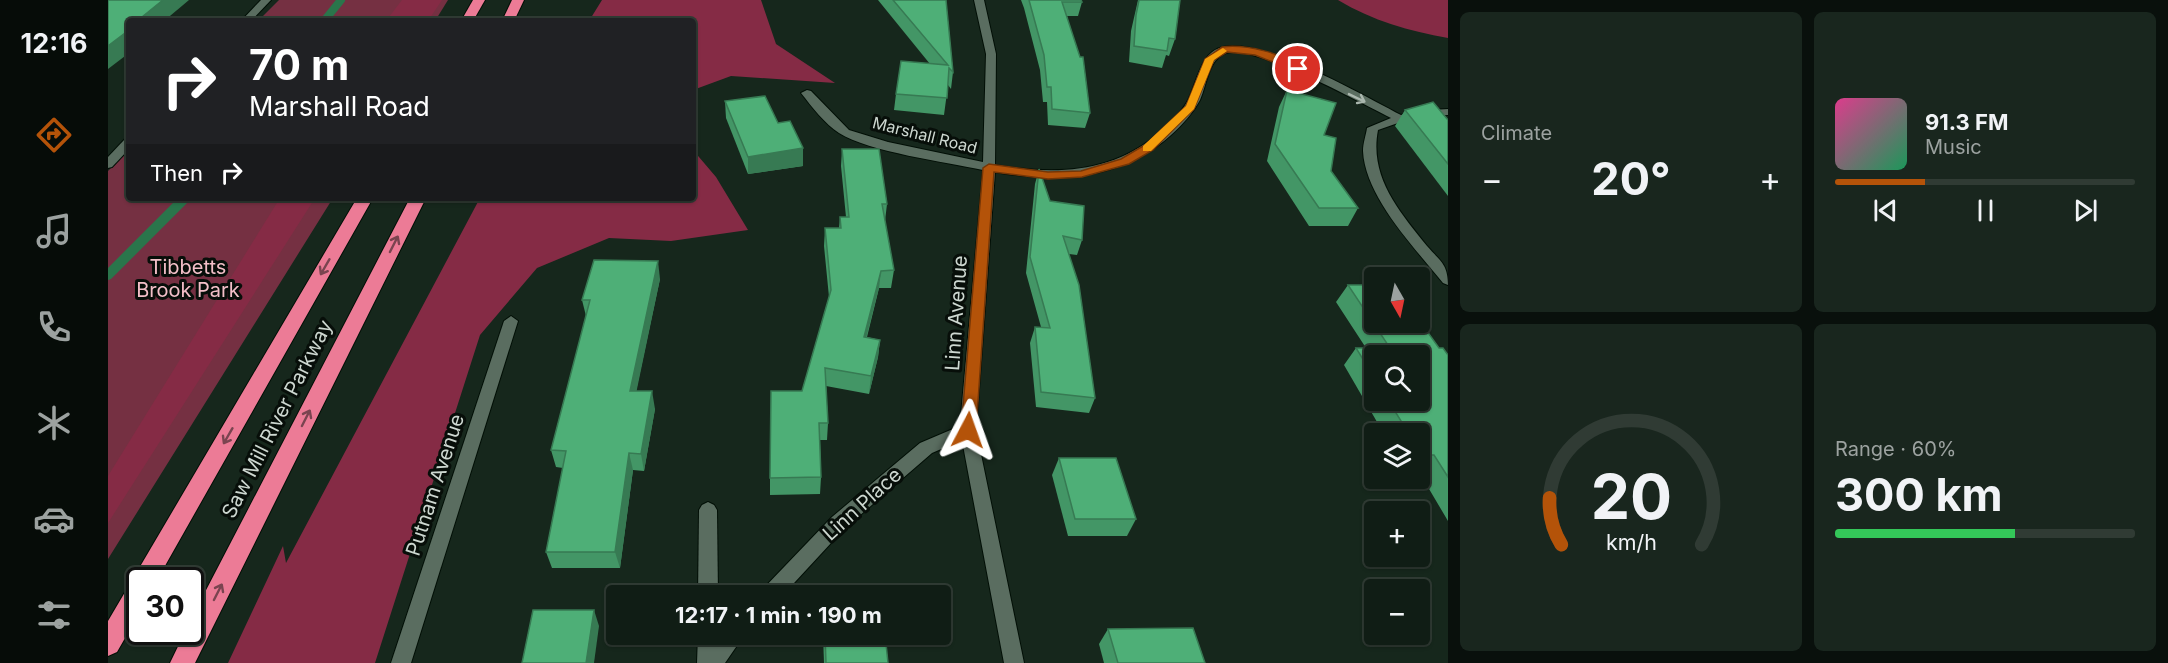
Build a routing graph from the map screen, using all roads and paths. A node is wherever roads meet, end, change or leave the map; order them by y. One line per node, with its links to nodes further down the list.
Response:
1 (266, 0): 5 (street)
2 (479, 0): 6 (highway)
3 (518, 0): 7 (highway)
4 (979, 0): 13 (street, Linn Avenue)
5 (249, 18)
6 (469, 18)
7 (509, 18)
8 (807, 93): 13 (street, Marshall Road)
9 (1448, 112): 10 (street)
10 (1399, 118): 13 (street, Marshall Road, one-way to 10); 16 (street)
11 (126, 145): 12 (street)
12 (108, 164)
13 (989, 168): 18 (street, Linn Avenue)
14 (363, 201): 20 (highway, Saw Mill River Parkway, one-way to 20)
15 (416, 201): 27 (highway, Saw Mill River Parkway, one-way to 15)
16 (1448, 280)
17 (511, 321): 28 (street, Putnam Avenue)
18 (968, 430): 22 (street, Linn Place); 30 (street, Linn Avenue)
19 (708, 510): 21 (street)
20 (152, 567)
21 (708, 585)
22 (779, 585)
23 (126, 613): 24 (highway)
24 (108, 644)
25 (709, 645): 29 (street)
26 (726, 645): 29 (street)
27 (182, 663)
28 (401, 663)
29 (710, 663)
30 (1014, 663)

